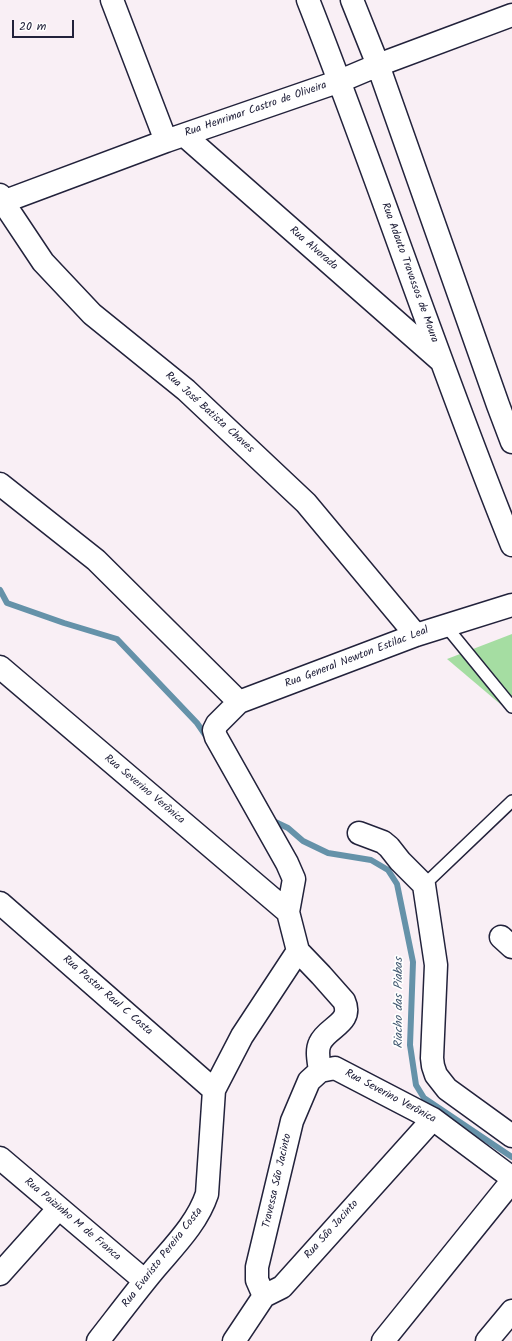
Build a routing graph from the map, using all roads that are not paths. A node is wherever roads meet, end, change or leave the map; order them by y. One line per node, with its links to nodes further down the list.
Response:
1 (112, 0): 7 (street, Rua Alvorada)
2 (308, 0): 6 (street, Rua Adauto Travassos de Moura)
3 (352, 0): 5 (street)
4 (512, 14): 5 (street, Rua Henrimar Castro de Oliveira)
5 (378, 65): 6 (street, Rua Henrimar Castro de Oliveira); 10 (street)
6 (340, 81): 7 (street, Rua Henrimar Castro de Oliveira); 9 (street, Rua Adauto Travassos de Moura)
7 (175, 138): 8 (street, Rua Henrimar Castro de Oliveira); 9 (street, Rua Alvorada)
8 (1, 200): 15 (street, Rua José Batista Chaves)
9 (442, 362): 12 (street, Rua Adauto Travassos de Moura)
10 (512, 442)
11 (0, 484): 17 (street)
12 (512, 545)
13 (512, 605): 14 (street, Rua General Newton Estilac Leal)
14 (445, 625): 15 (street, Rua General Newton Estilac Leal); 18 (lane)
15 (416, 634): 17 (street, Rua General Newton Estilac Leal)
16 (0, 667): 23 (street, Rua Severino Verônica)
17 (240, 702): 23 (street, Rua General Newton Estilac Leal)
18 (512, 707)
19 (512, 802): 21 (lane)
20 (359, 833): 21 (street)
21 (424, 885): 28 (street)
22 (0, 903): 26 (street, Rua Pastor Raul C Costa)
23 (288, 912): 24 (street)
24 (298, 951): 25 (street); 26 (street, Rua Evaristo Pereira Costa)
25 (320, 1071): 27 (street, Rua Severino Verônica); 35 (street, Travessa São Jacinto)
26 (214, 1090): 34 (street, Rua Evaristo Pereira Costa)
27 (433, 1119): 30 (street, Rua Severino Verônica); 35 (street, Rua São Jacinto)
28 (512, 1136)
29 (0, 1158): 32 (street, Rua Paizinho M de Franca)
30 (512, 1178)
31 (512, 1181): 39 (street)
32 (59, 1208): 33 (street); 34 (street, Rua Paizinho M de Franca)
33 (0, 1274)
34 (145, 1281): 37 (street, Rua Evaristo Pereira Costa)
35 (264, 1296): 38 (street, Rua São Jacinto)
36 (512, 1311): 40 (street)
37 (98, 1341)
38 (234, 1341)
39 (384, 1341)
40 (487, 1341)

